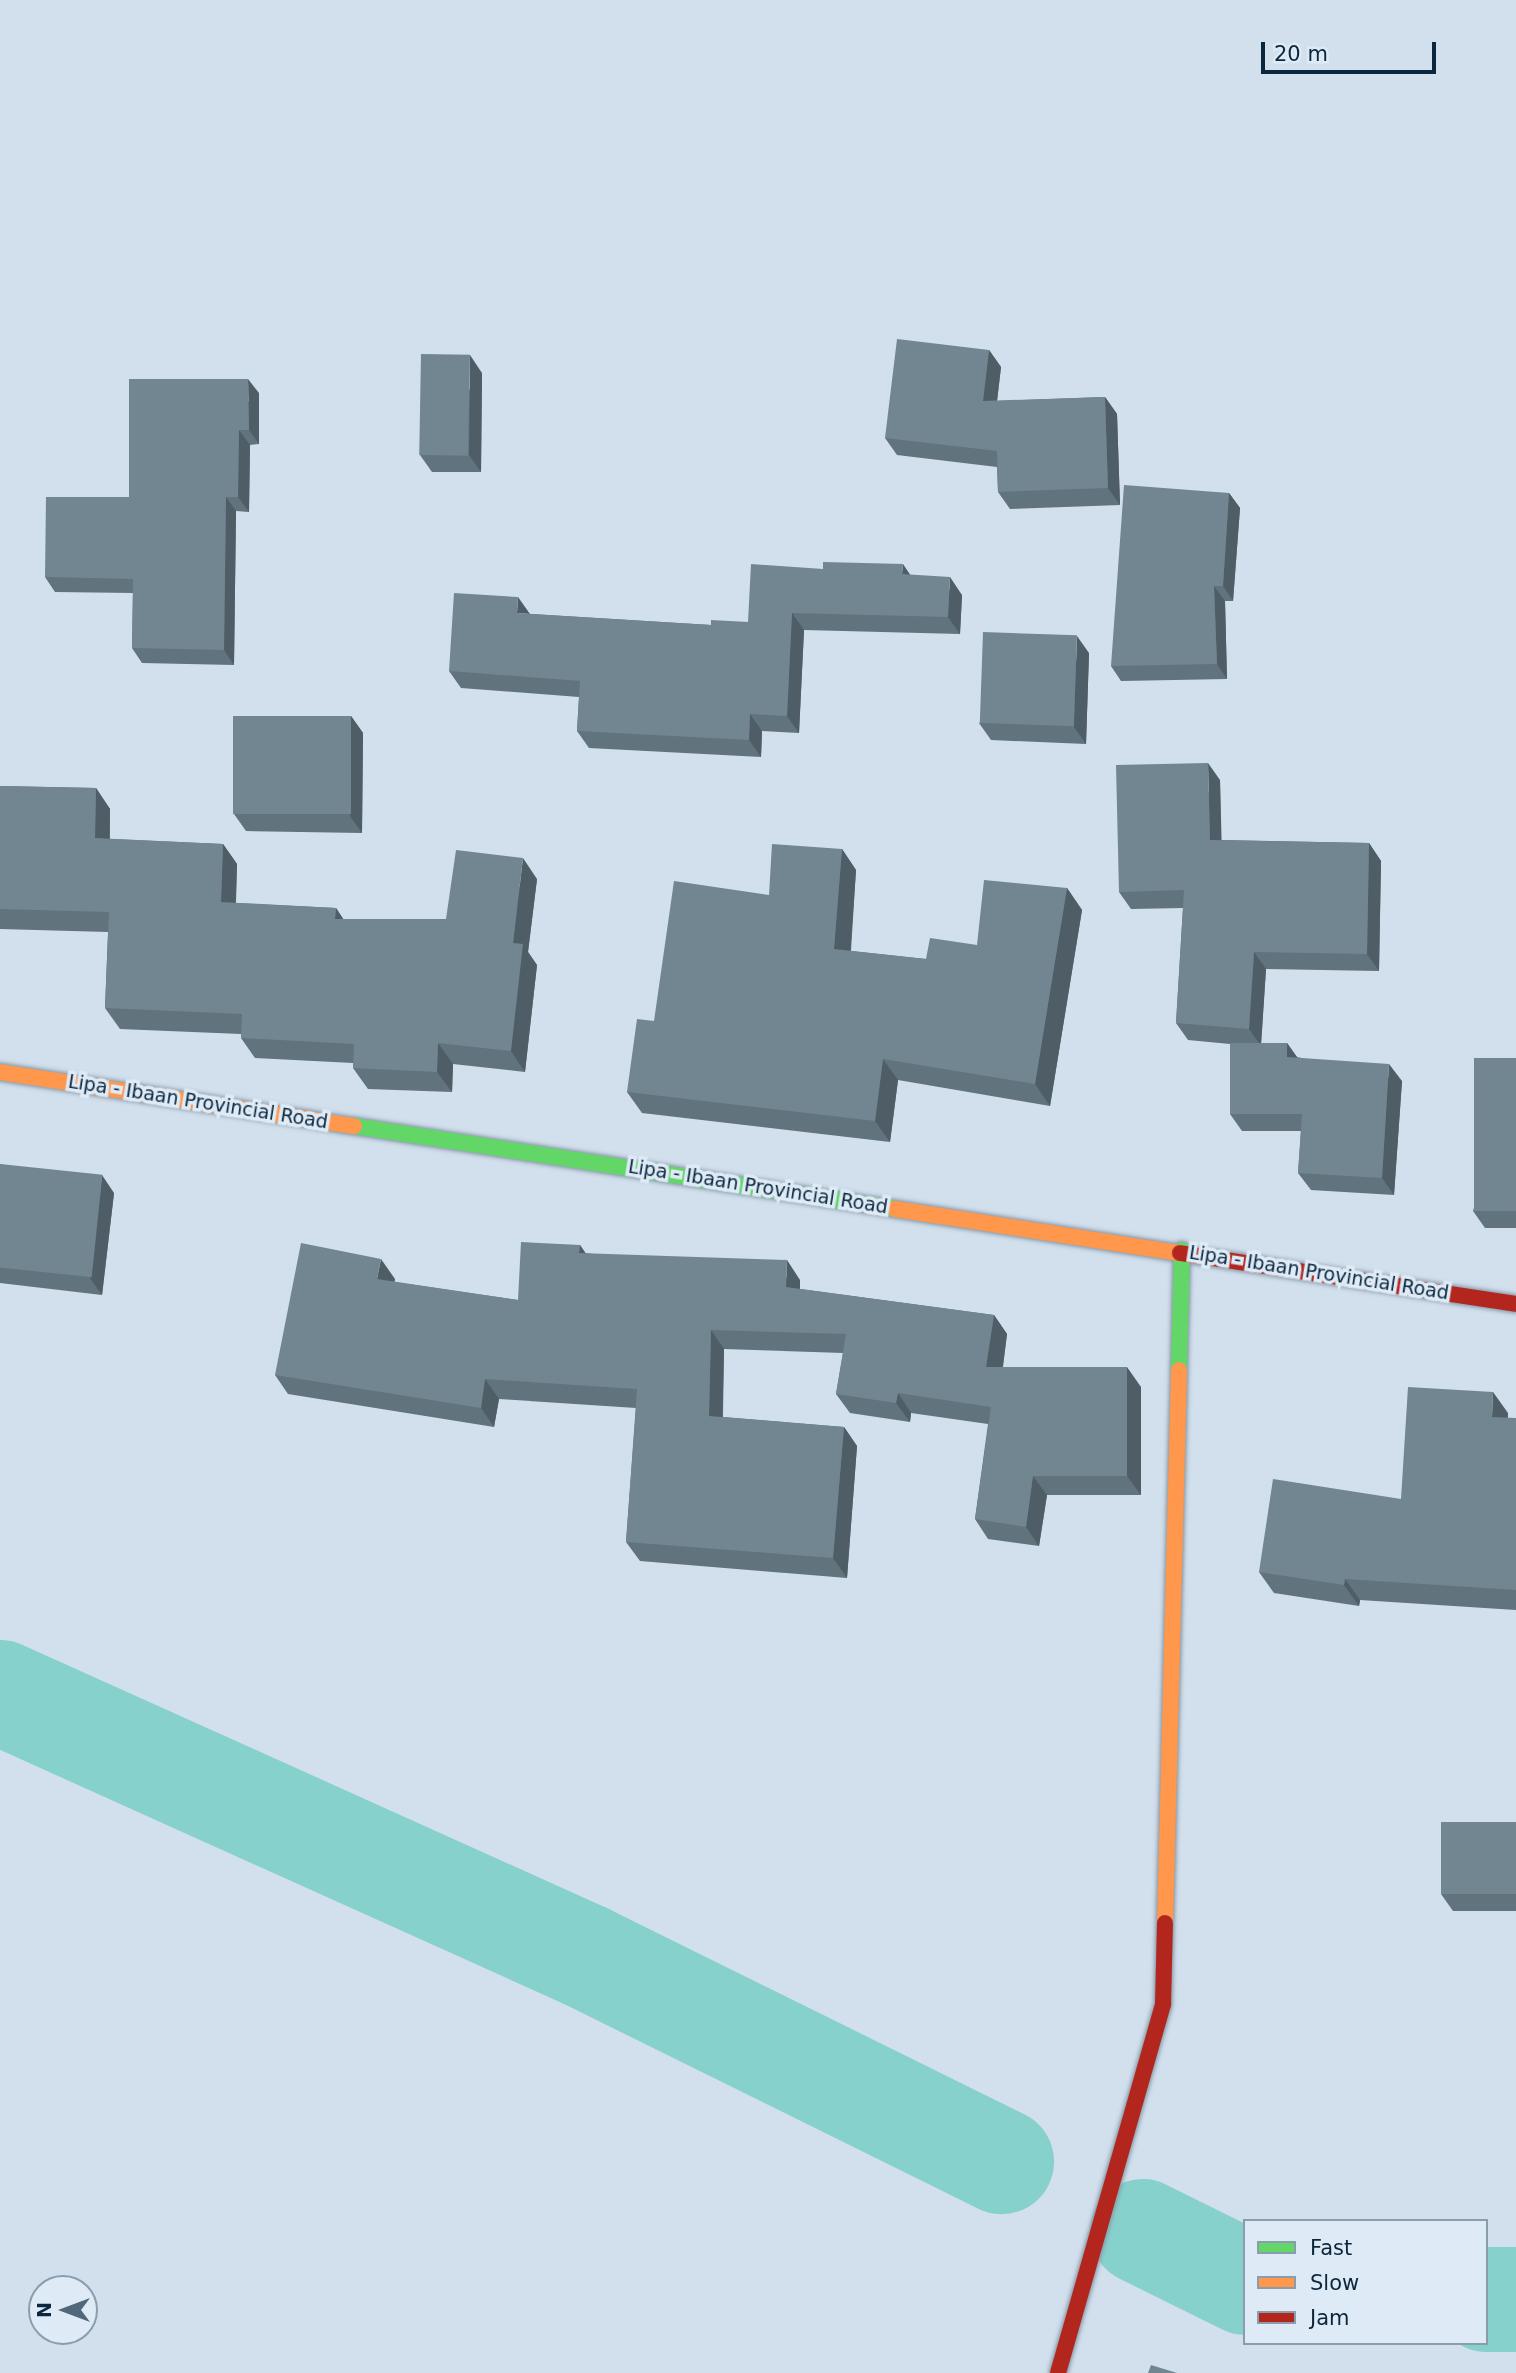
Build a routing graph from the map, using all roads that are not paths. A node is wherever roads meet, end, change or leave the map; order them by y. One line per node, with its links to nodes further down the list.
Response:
1 (0, 1072): 2 (main road, Lipa - Ibaan Provincial Road)
2 (1182, 1250): 3 (main road, Lipa - Ibaan Provincial Road); 4 (main road)
3 (1516, 1304)
4 (1058, 2373)

